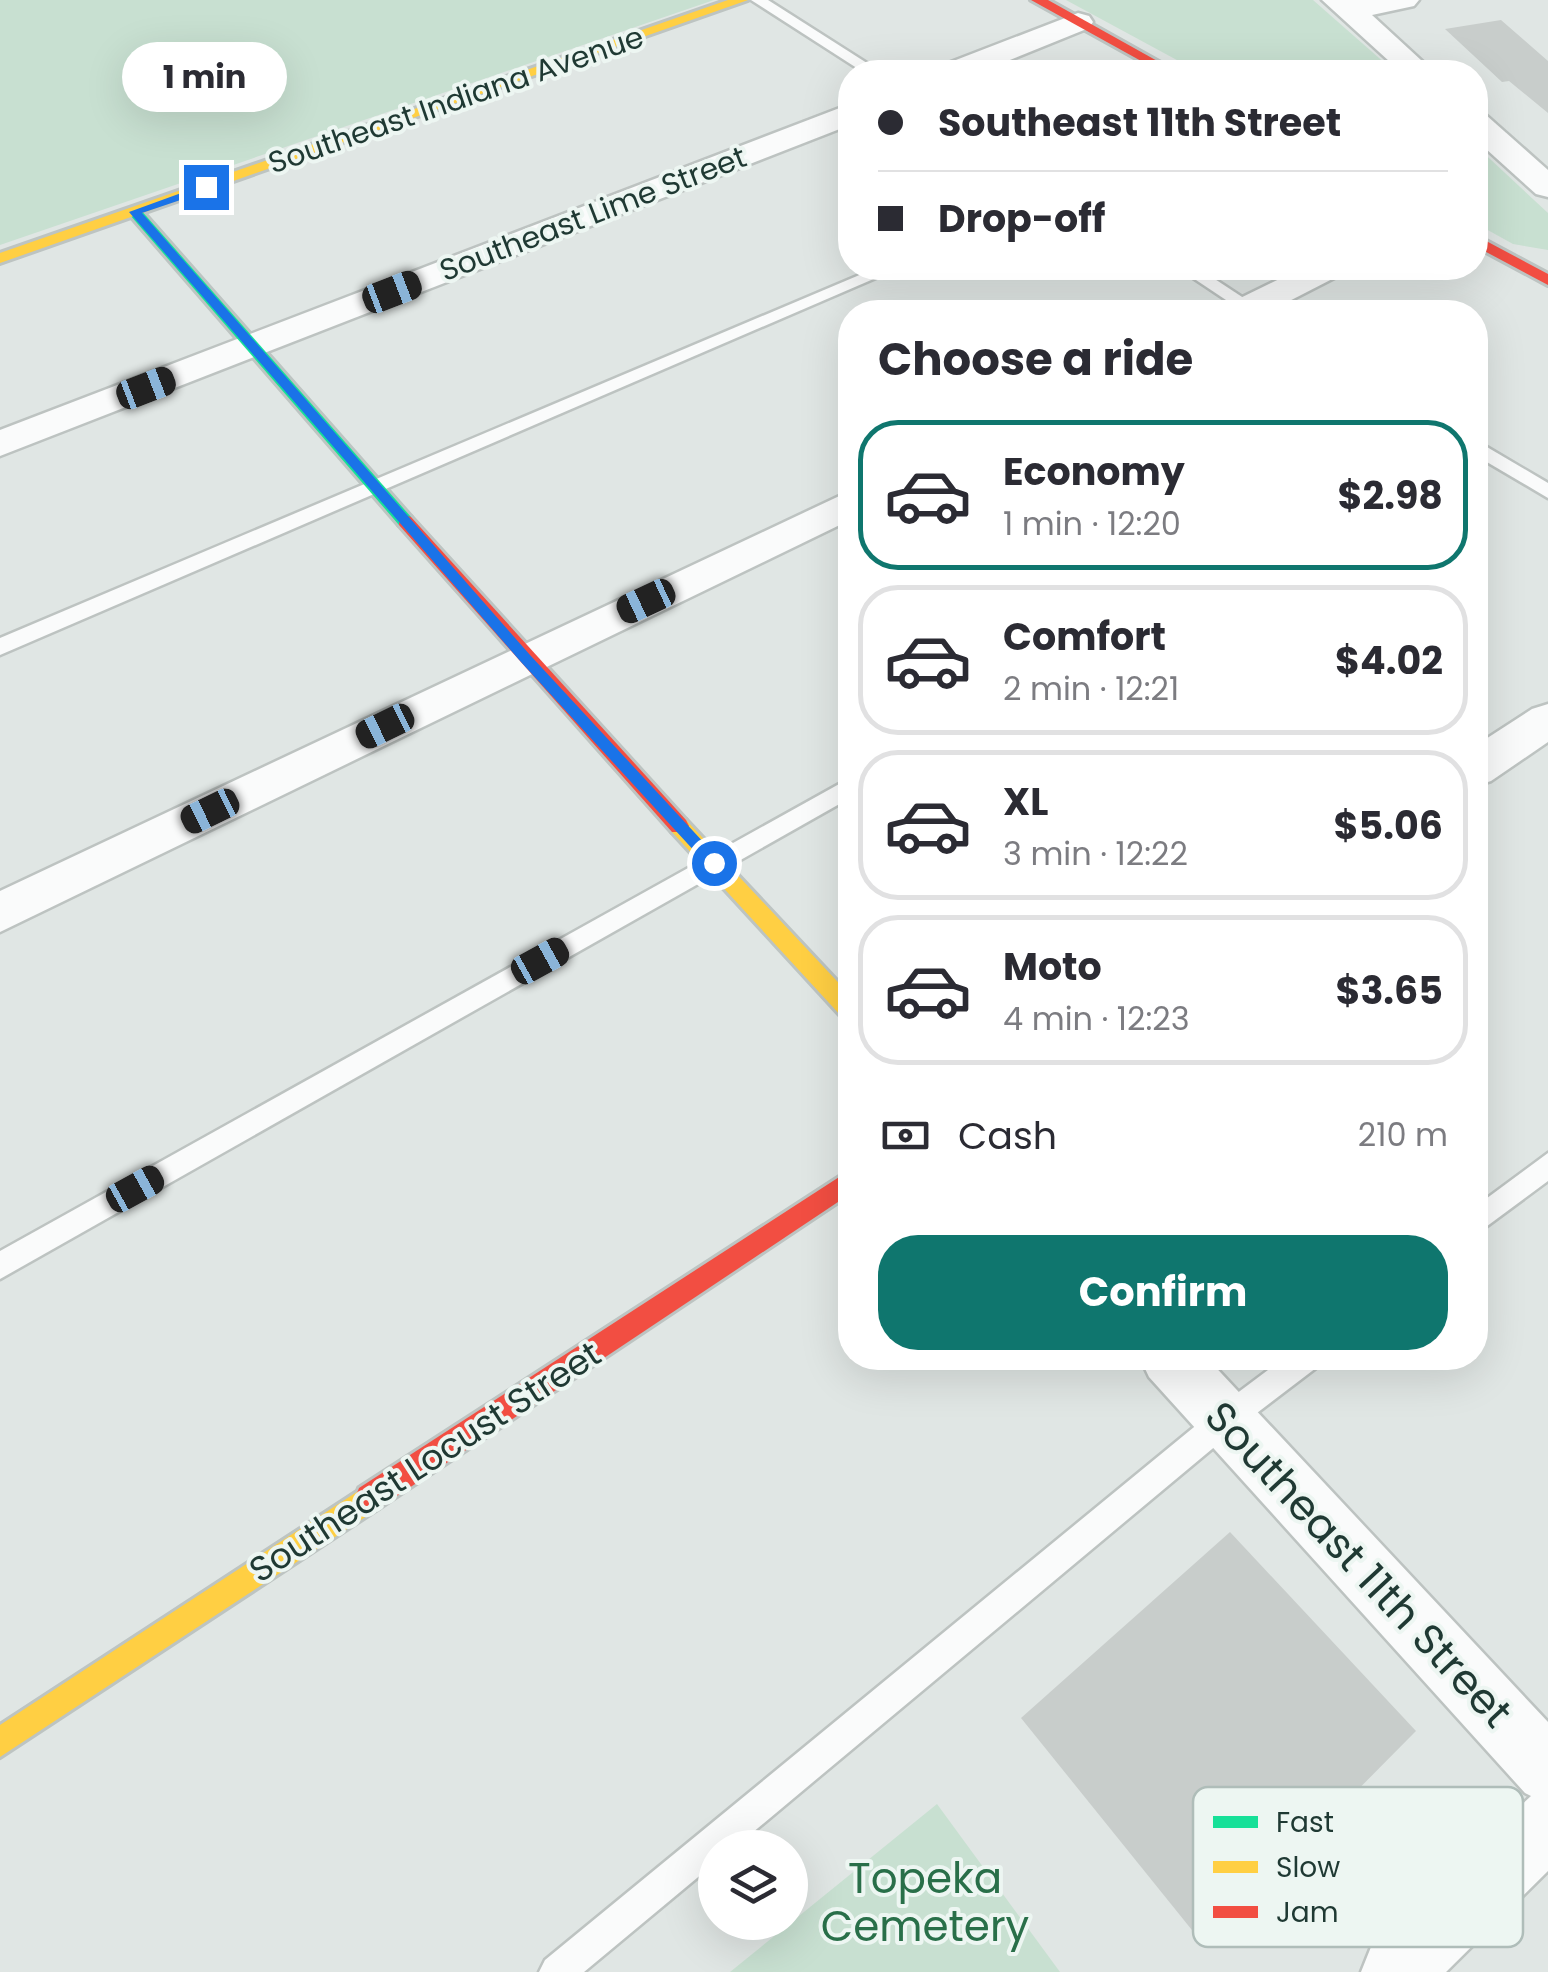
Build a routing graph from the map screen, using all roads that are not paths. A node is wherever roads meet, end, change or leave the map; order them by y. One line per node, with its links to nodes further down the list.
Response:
1 (741, 0): 14 (street, Southeast Indiana Avenue)
2 (758, 0): 7 (lane)
3 (1038, 0): 6 (street)
4 (1404, 0): 5 (street)
5 (1343, 5): 10 (street)
6 (1078, 22): 8 (street); 9 (street)
7 (854, 60)
8 (984, 60)
9 (1148, 60)
10 (1405, 60)
11 (838, 119): 23 (street, Southeast Lime Street)
12 (1488, 134): 13 (street)
13 (1548, 187)
14 (135, 212): 16 (street, Southeast Indiana Avenue); 23 (street)
15 (1488, 247): 17 (street)
16 (0, 258)
17 (1546, 277)
18 (861, 280): 26 (lane)
19 (1204, 280): 21 (lane)
20 (1306, 280): 22 (street)
21 (1233, 300)
22 (1269, 300)
23 (252, 347): 24 (street, Southeast Lime Street); 26 (street)
24 (0, 444)
25 (1488, 454): 27 (lane)
26 (373, 485): 29 (lane); 30 (street)
27 (1548, 492)
28 (838, 510): 30 (street)
29 (0, 647)
30 (526, 659): 34 (street); 35 (street)
31 (1548, 720): 32 (street)
32 (1488, 761)
33 (838, 794): 34 (lane)
34 (714, 863): 36 (street); 40 (lane)
35 (0, 913)
36 (838, 997)
37 (1548, 1165): 39 (lane)
38 (838, 1189): 44 (street, Southeast Locust Street)
39 (1488, 1213)
40 (0, 1266)
41 (1180, 1370): 43 (street, Southeast 11th Street)
42 (1290, 1370): 43 (lane)
43 (1226, 1419): 45 (street, Southeast 11th Street); 49 (lane)
44 (0, 1742)
45 (1548, 1770)
46 (1548, 1823): 47 (street)
47 (1523, 1848)
48 (1422, 1947): 50 (street)
49 (557, 1972)
50 (1396, 1972)

